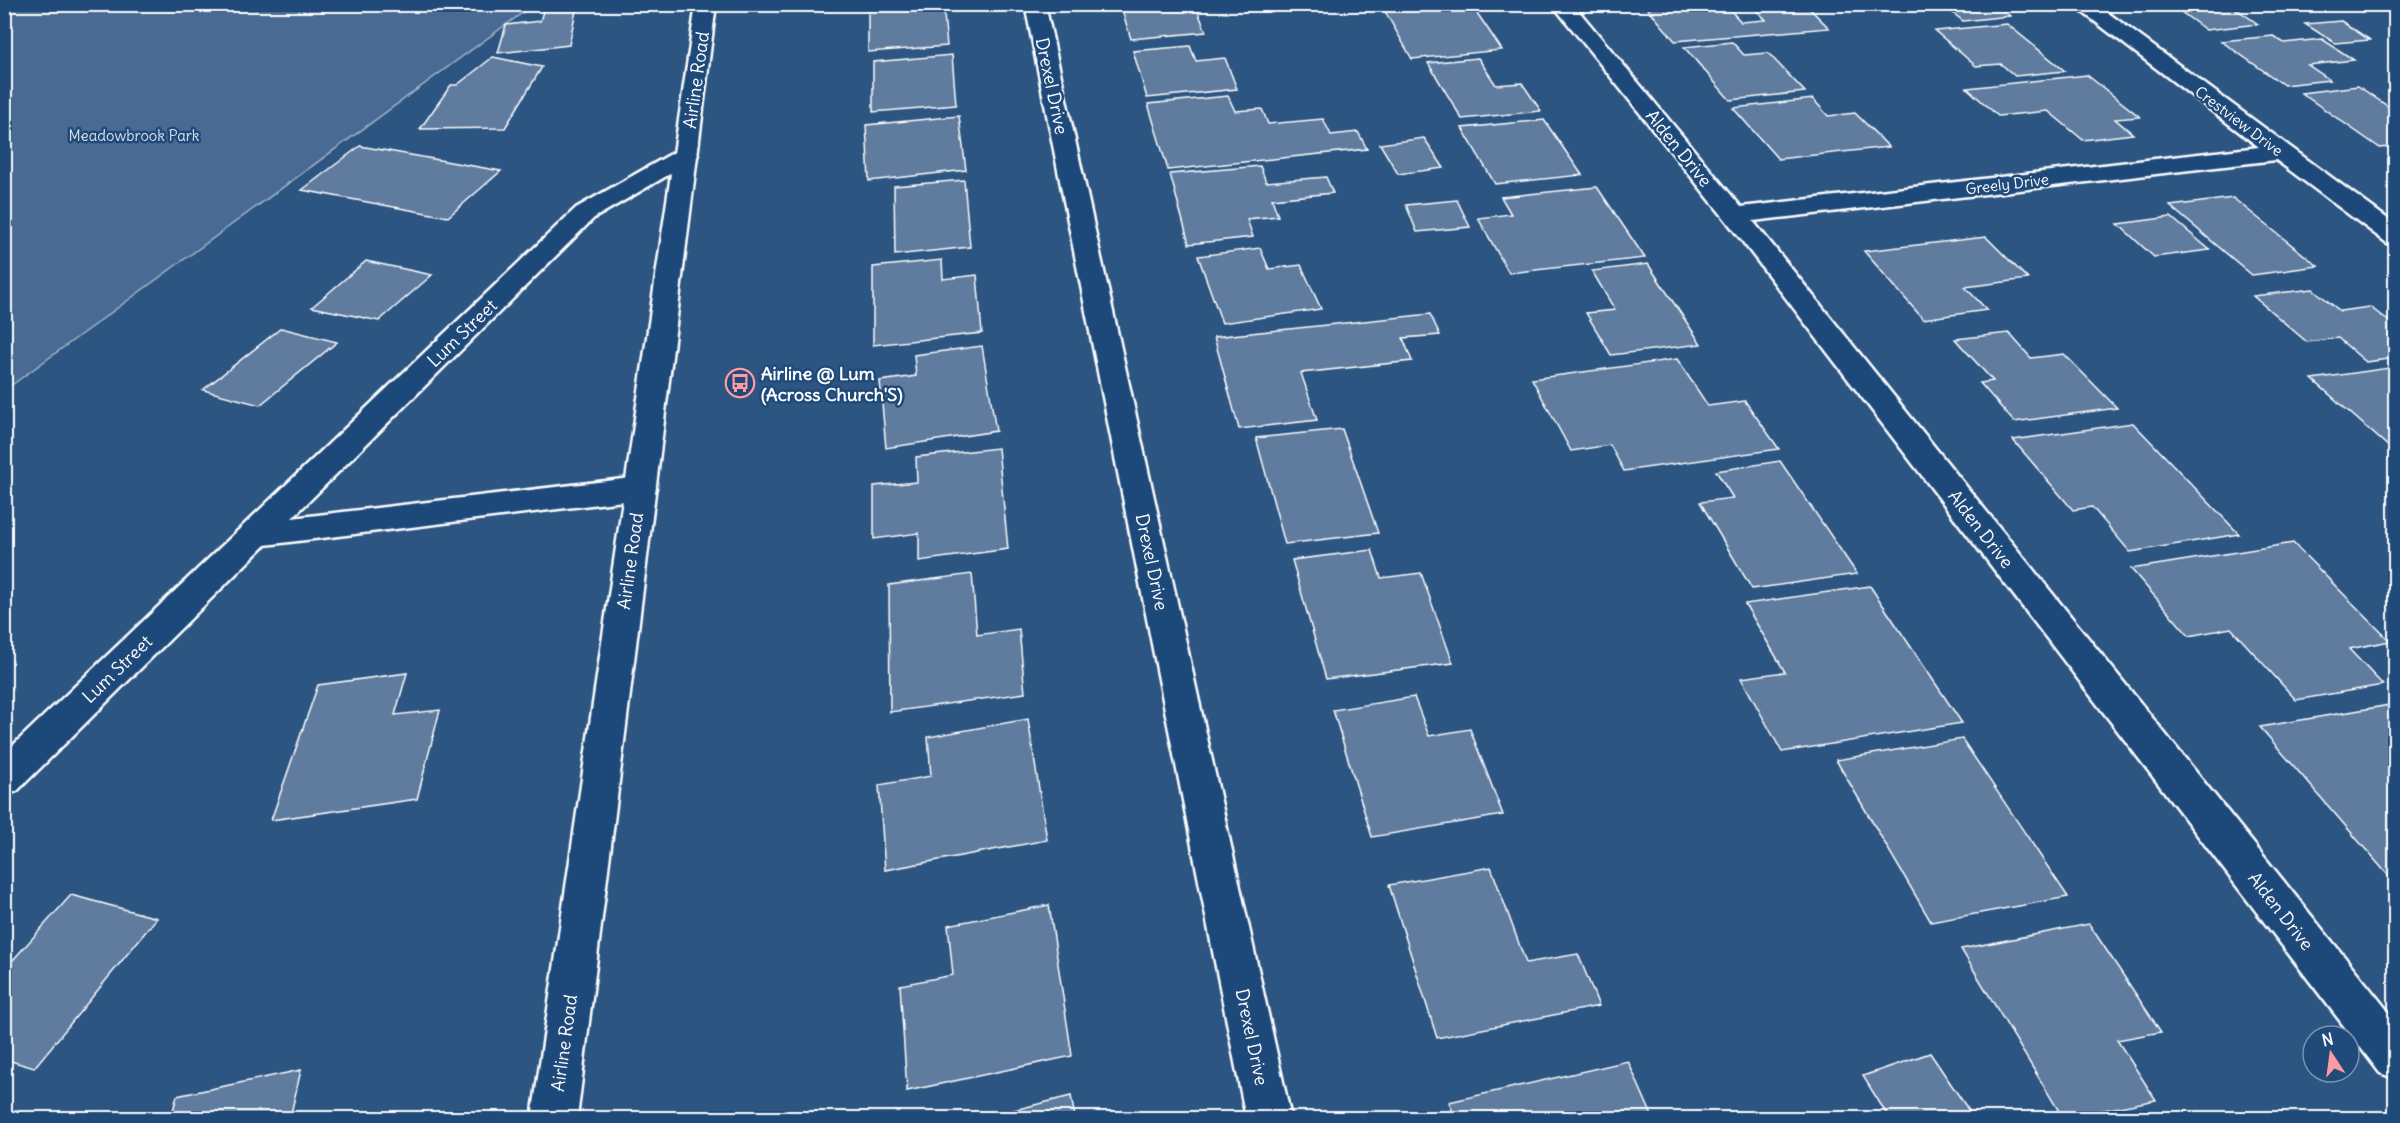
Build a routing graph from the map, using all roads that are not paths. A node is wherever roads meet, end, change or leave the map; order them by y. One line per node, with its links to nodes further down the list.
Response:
1 (706, 4): 6 (street, Airline Road)
2 (1035, 4): 14 (street, Drexel Drive)
3 (1562, 4): 7 (street, Alden Drive)
4 (2082, 4): 5 (street, Crestview Drive)
5 (2280, 152): 7 (street, Greely Drive); 8 (street, Crestview Drive)
6 (686, 155): 9 (street, Airline Road); 10 (street, Lum Street)
7 (1735, 215): 12 (street, Alden Drive)
8 (2396, 238)
9 (640, 488): 10 (street); 13 (street, Airline Road)
10 (256, 534): 11 (street, Lum Street)
11 (4, 779)
12 (2396, 1057)
13 (554, 1119)
14 (1269, 1119)

